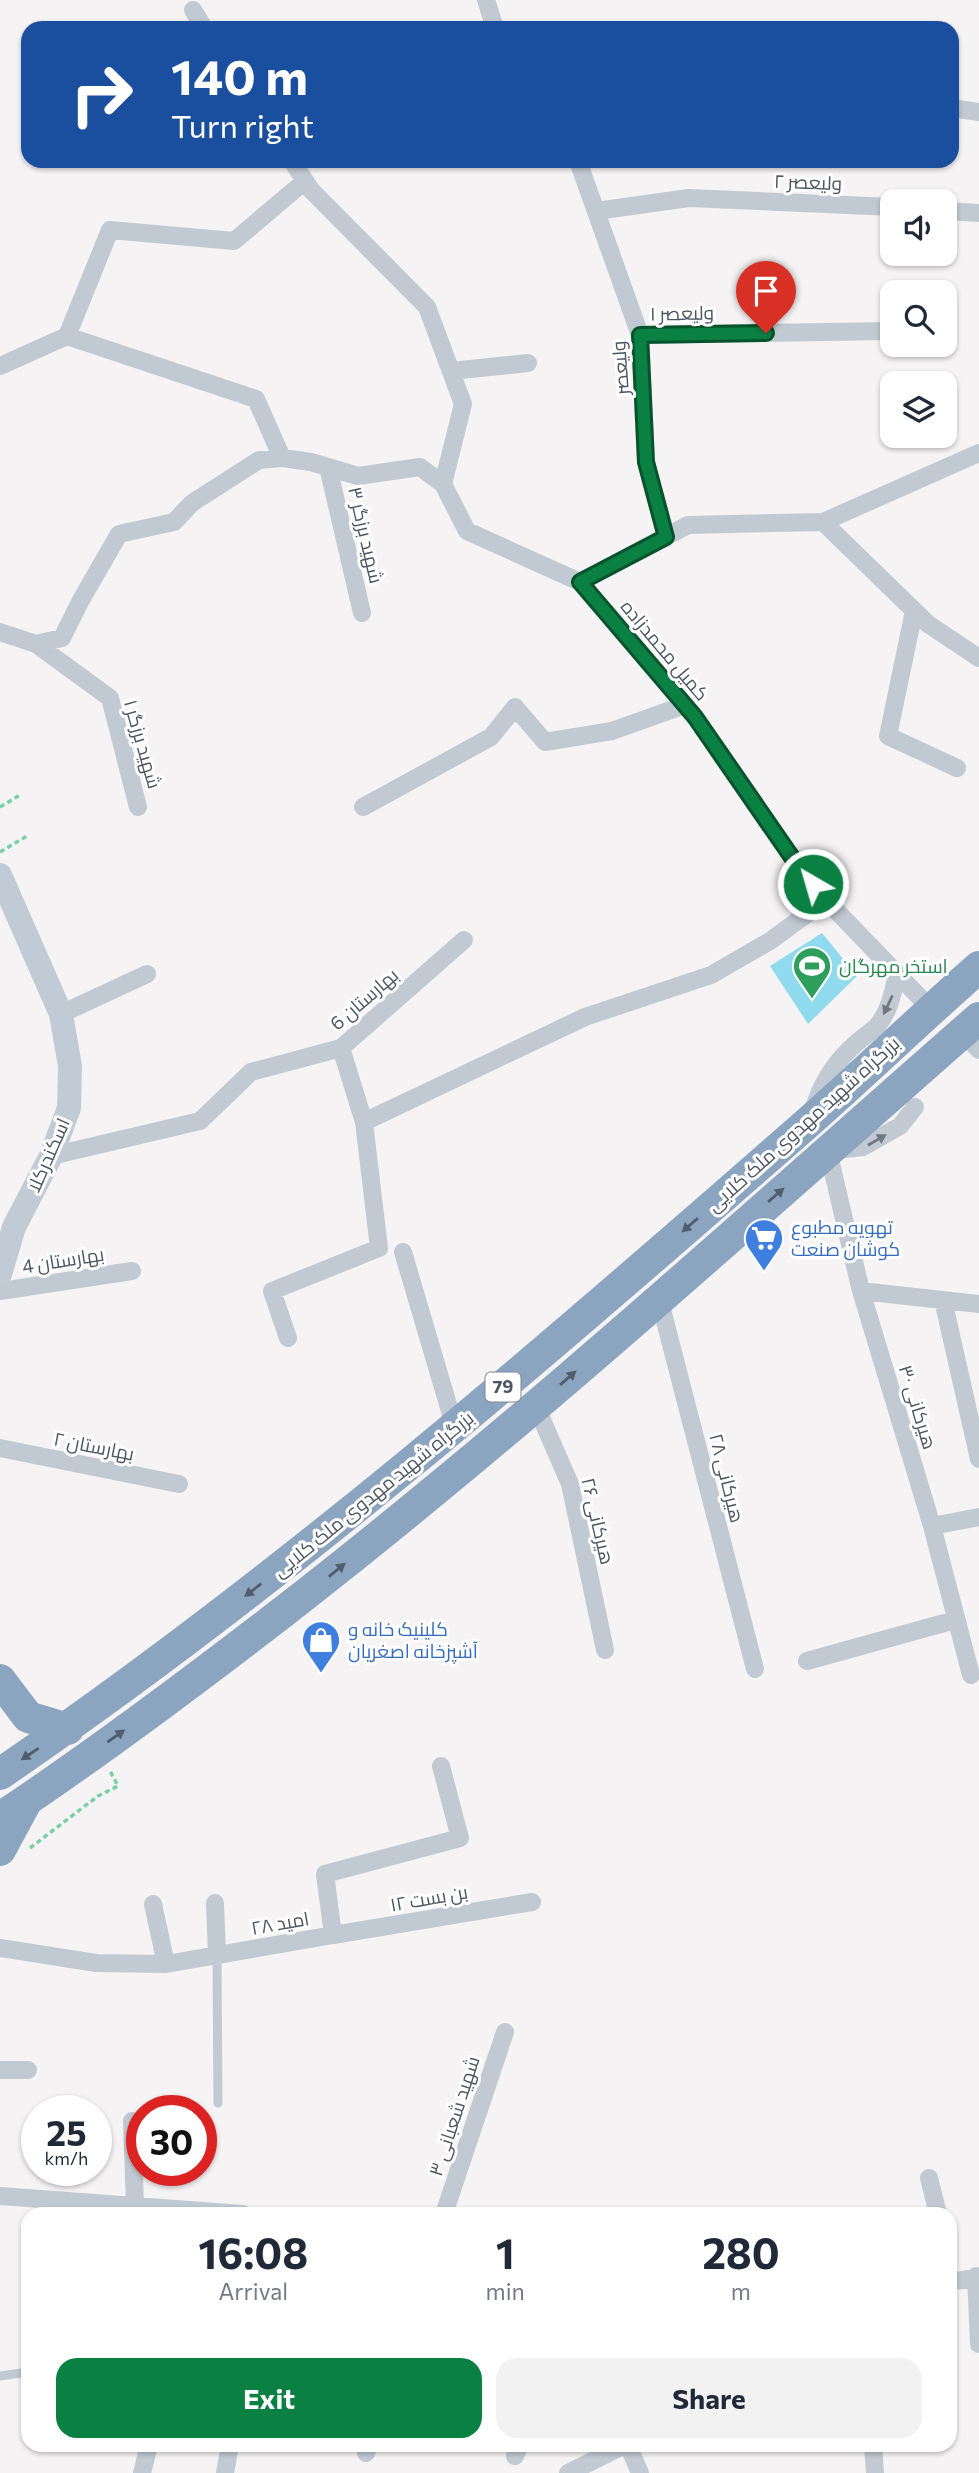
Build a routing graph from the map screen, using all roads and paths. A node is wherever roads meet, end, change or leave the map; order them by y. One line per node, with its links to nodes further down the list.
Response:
1 (486, 0): 4 (street)
2 (193, 10): 3 (street)
3 (200, 21)
4 (493, 21)
5 (959, 109): 6 (street)
6 (979, 112)
7 (297, 168): 9 (street)
8 (581, 168): 11 (street, ولیعصر)
9 (305, 181): 16 (street); 19 (street)
10 (880, 206): 11 (street, ولیعصر ۲)
11 (596, 211): 15 (street, ولیعصر)
12 (957, 212): 13 (street)
13 (979, 213)
14 (880, 331): 15 (street, ولیعصر ۱)
15 (640, 335): 25 (street, ولیعصر)
16 (67, 336): 18 (street); 21 (street)
17 (528, 363): 19 (street)
18 (0, 366)
19 (451, 371): 23 (street)
20 (979, 453): 24 (street)
21 (282, 458): 22 (street); 30 (street)
22 (328, 467): 23 (street); 28 (street, شهید برزگر ۳)
23 (443, 484): 26 (street, کمیل محمدزاده)
24 (823, 523): 25 (street); 27 (street)
25 (666, 537): 26 (street)
26 (580, 582): 32 (street, کمیل محمدزاده)
27 (914, 611): 31 (street); 33 (street)
28 (362, 613)
29 (0, 632): 30 (street, شهید برزگر ۱)
30 (36, 644): 36 (street, شهید برزگر ۱)
31 (979, 658)
32 (685, 705): 37 (street); 41 (street, کمیل محمدزاده)
33 (957, 768)
34 (20, 795): 35 (path)
35 (0, 807)
36 (138, 807)
37 (363, 807)
38 (27, 836): 39 (path)
39 (0, 852)
40 (0, 875): 47 (street, اسکندرکلا)
41 (826, 900): 45 (street, کمیل محمدزاده); 51 (street)
42 (464, 940): 49 (street, بهارستان 6)
43 (979, 967): 46 (highway, بزرگراه شهید مهدوی ملک کلایی / 79)
44 (147, 974): 47 (street)
45 (897, 974): 46 (street, کمیل محمدزاده); 52 (street, one-way to 52)
46 (932, 1010): 52 (highway, بزرگراه شهید مهدوی ملک کلایی / 79)
47 (61, 1014): 54 (street, اسکندرکلا)
48 (973, 1033): 53 (highway, بزرگراه شهید مهدوی ملک کلایی / 79)
49 (341, 1048): 51 (street); 54 (street, بهارستان 6)
50 (915, 1107): 53 (street, one-way to 50)
51 (364, 1122): 63 (street)
52 (807, 1123): 65 (highway, بزرگراه شهید مهدوی ملک کلایی / 79, one-way to 65)
53 (828, 1151): 59 (street, هیرکانی ۳۰); 60 (highway, بزرگراه شهید مهدوی ملک کلایی / 79, one-way to 53)
54 (51, 1156): 57 (street, اسکندرکلا)
55 (402, 1252): 65 (street)
56 (132, 1271): 58 (street, بهارستان 4)
57 (0, 1275)
58 (0, 1291)
59 (861, 1291): 61 (street); 70 (street, هیرکانی ۳۰)
60 (659, 1298): 64 (highway, بزرگراه شهید مهدوی ملک کلایی / 79, one-way to 60); 74 (street, هیرکانی ۲۸)
61 (943, 1300): 62 (street); 67 (street)
62 (979, 1304)
63 (288, 1338)
64 (536, 1406): 72 (street, هیرکانی ۲۶); 81 (highway, بزرگراه شهید مهدوی ملک کلایی / 79, one-way to 64)
65 (455, 1428): 77 (highway, بزرگراه شهید مهدوی ملک کلایی / 79, one-way to 77)
66 (0, 1448): 68 (street, بهارستان ۲)
67 (979, 1459)
68 (179, 1484)
69 (979, 1517): 70 (street)
70 (932, 1526): 71 (street, هیرکانی ۳۰)
71 (955, 1620): 73 (street); 75 (street, هیرکانی ۳۰)
72 (605, 1650)
73 (807, 1661)
74 (754, 1669)
75 (971, 1675)
76 (0, 1680): 77 (highway)
77 (68, 1729): 79 (highway, بزرگراه شهید مهدوی ملک کلایی / 79, one-way to 79)
78 (441, 1766): 87 (street, امید ۲۸)
79 (0, 1774)
80 (118, 1786): 83 (path)
81 (27, 1800): 82 (highway, بزرگراه شهید مهدوی ملک کلایی / 79); 83 (highway)
82 (0, 1818)
83 (12, 1851)
84 (532, 1902): 87 (street, بن بست ۱۲)
85 (215, 1903): 89 (street)
86 (153, 1904): 90 (street)
87 (333, 1936): 89 (street, امید ۲۸)
88 (0, 1948): 90 (street, امید ۲۸)
89 (217, 1956): 90 (street, امید ۲۸); 94 (lane)
90 (166, 1964)
91 (505, 2032): 100 (street, شهید شعبانی ۳)
92 (0, 2070): 93 (street)
93 (28, 2070)
94 (218, 2103)
95 (929, 2178): 101 (street)
96 (134, 2186): 98 (street)
97 (0, 2196): 98 (street)
98 (135, 2205): 99 (street)
99 (160, 2207)
100 (446, 2207)
101 (936, 2207)
102 (957, 2277): 103 (street)
103 (977, 2277): 104 (street)
104 (979, 2344)
105 (21, 2373): 106 (lane)
106 (0, 2376)
107 (147, 2452): 112 (street)
108 (229, 2452): 113 (street)
109 (612, 2452): 114 (street)
110 (630, 2452): 115 (street)
111 (874, 2452): 116 (street)
112 (142, 2473)
113 (225, 2473)
114 (568, 2473)
115 (640, 2473)
116 (875, 2473)

